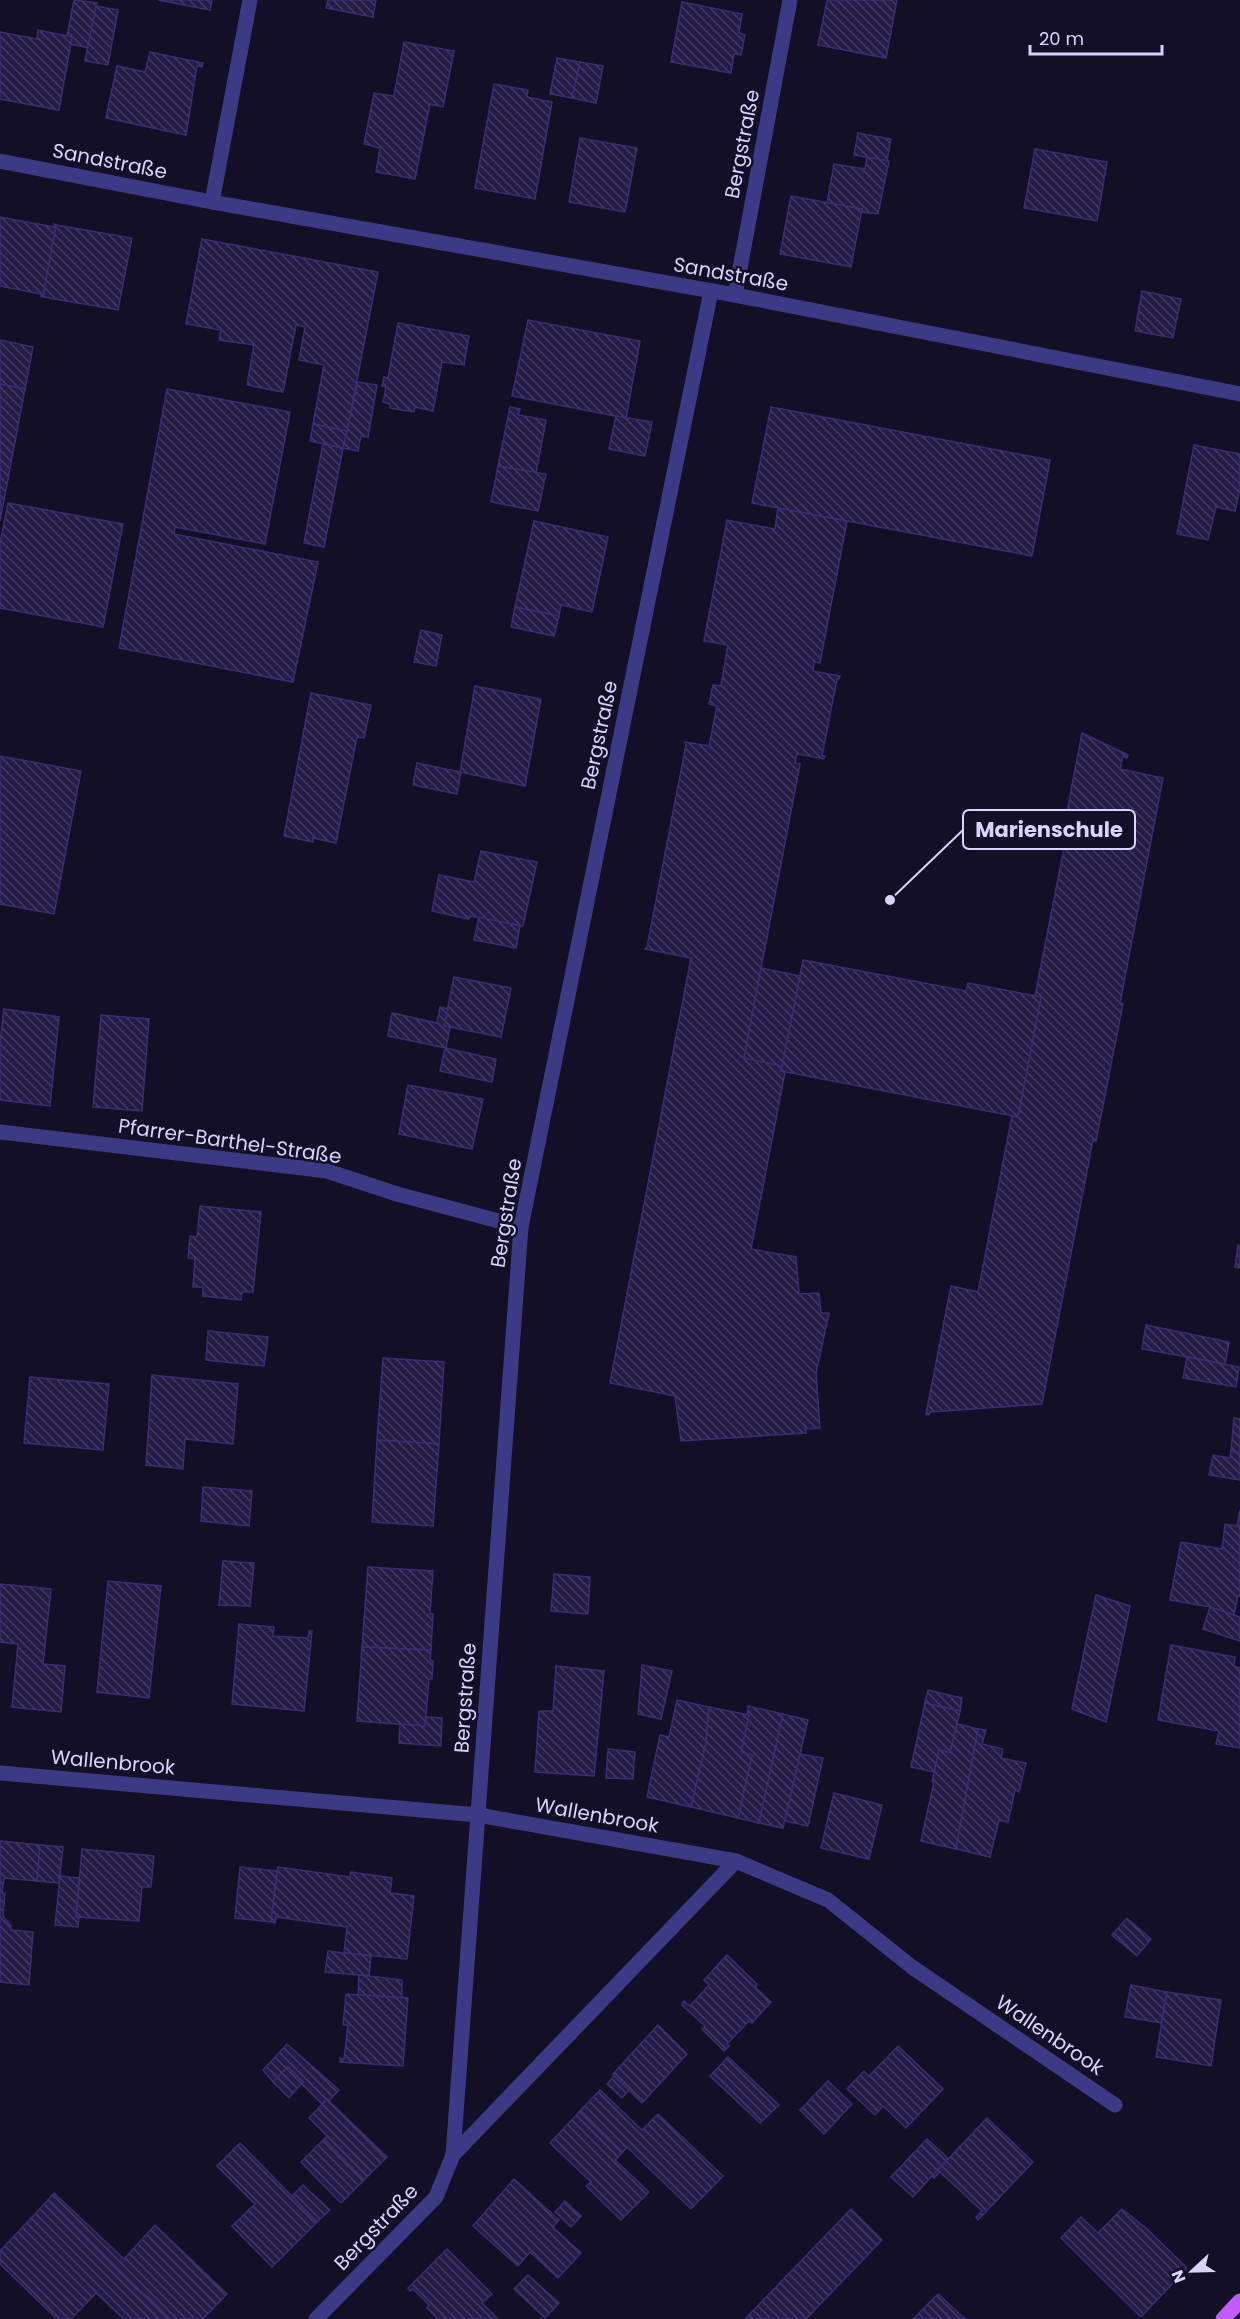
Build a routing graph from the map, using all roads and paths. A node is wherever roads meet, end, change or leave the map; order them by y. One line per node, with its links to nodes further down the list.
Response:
1 (250, 0): 4 (street)
2 (790, 0): 6 (street, Bergstraße)
3 (0, 161): 4 (street, Sandstraße)
4 (212, 202): 5 (street, Sandstraße)
5 (711, 291): 6 (street, Sandstraße); 9 (street, Bergstraße)
6 (735, 296): 7 (street, Sandstraße)
7 (1240, 394)
8 (0, 1132): 9 (street, Pfarrer-Barthel-Straße)
9 (521, 1227): 11 (street, Bergstraße)
10 (0, 1773): 11 (street, Wallenbrook)
11 (478, 1815): 12 (street, Wallenbrook); 14 (street, Bergstraße)
12 (736, 1861): 13 (street, Wallenbrook); 14 (street, Bergstraße)
13 (1115, 2106)
14 (453, 2155): 16 (street, Bergstraße)
15 (1240, 2301): 17 (main road)
16 (316, 2319)
17 (1223, 2319)

